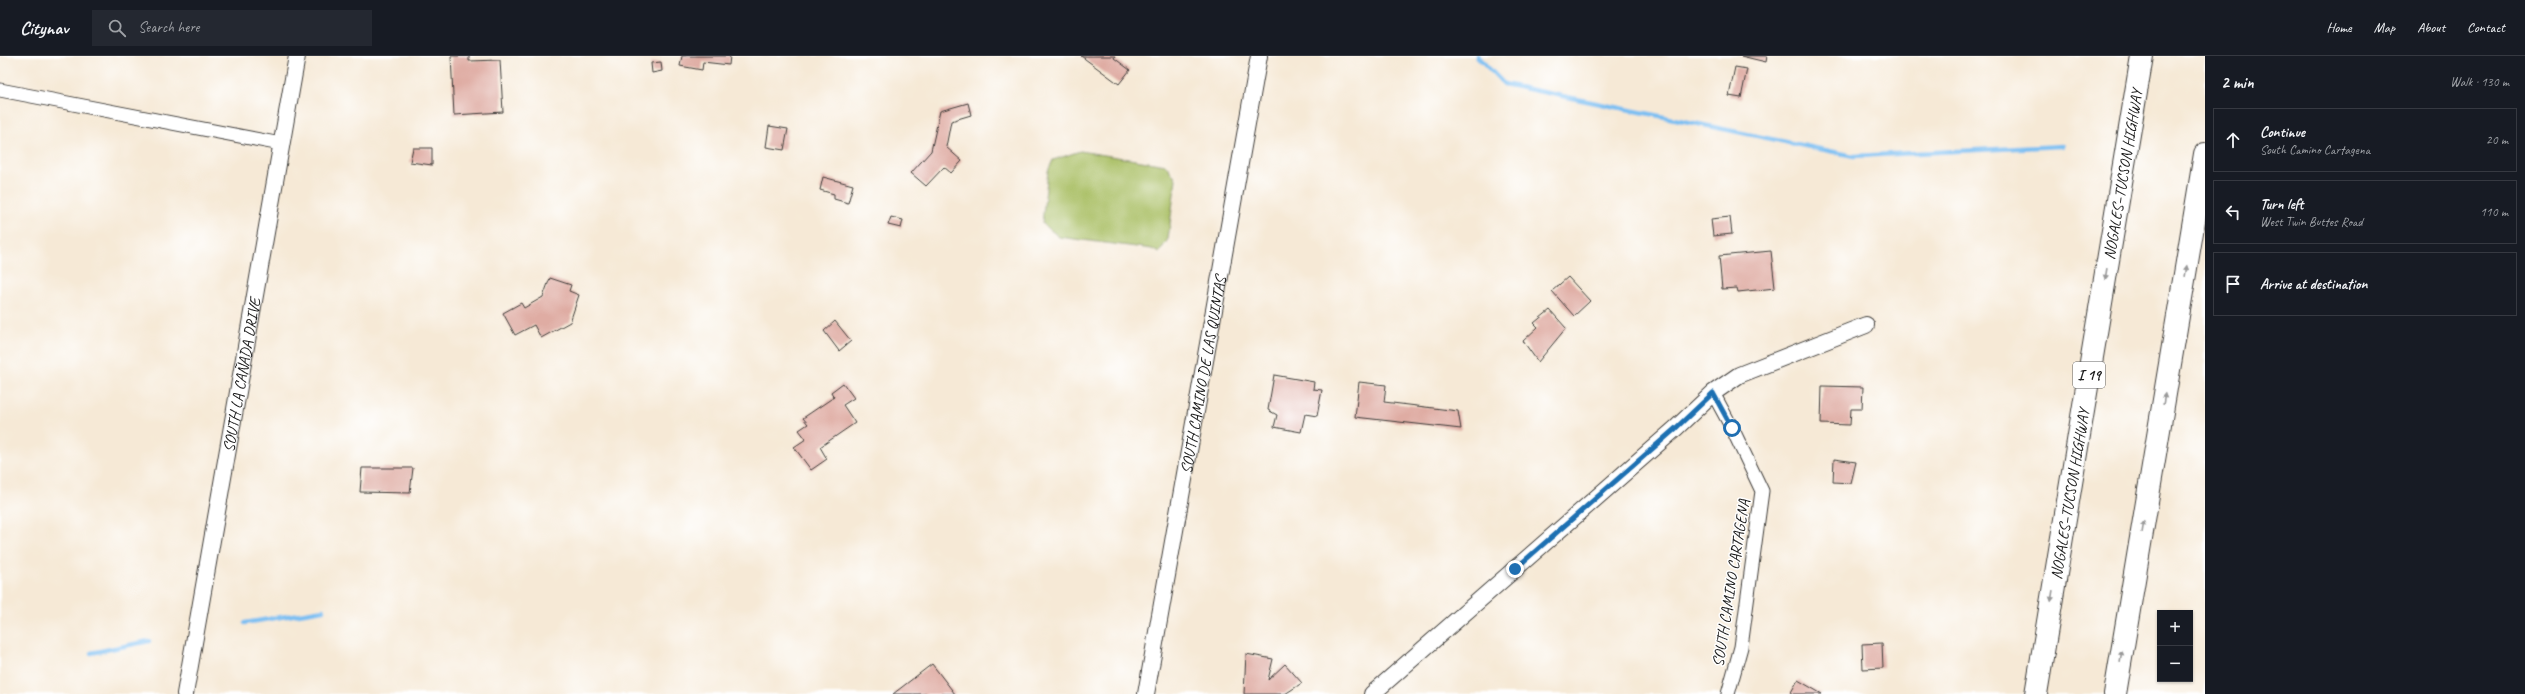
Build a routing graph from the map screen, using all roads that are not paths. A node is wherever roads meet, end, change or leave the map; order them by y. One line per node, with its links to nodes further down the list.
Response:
1 (297, 56): 5 (street, SOUTH LA CAÑADA DRIVE)
2 (1258, 56): 10 (street, SOUTH CAMINO DE LAS QUINTAS)
3 (2142, 56): 13 (highway, NOGALES–TUCSON HIGHWAY / I 19, one-way to 13)
4 (0, 90): 5 (street)
5 (281, 144): 9 (street, SOUTH LA CAÑADA DRIVE)
6 (2205, 154): 14 (highway, one-way to 6)
7 (1866, 325): 8 (street)
8 (1713, 393): 11 (street); 12 (street, SOUTH CAMINO CARTAGENA)
9 (185, 694)
10 (1146, 694)
11 (1372, 694)
12 (1728, 694)
13 (2036, 694)
14 (2115, 694)

